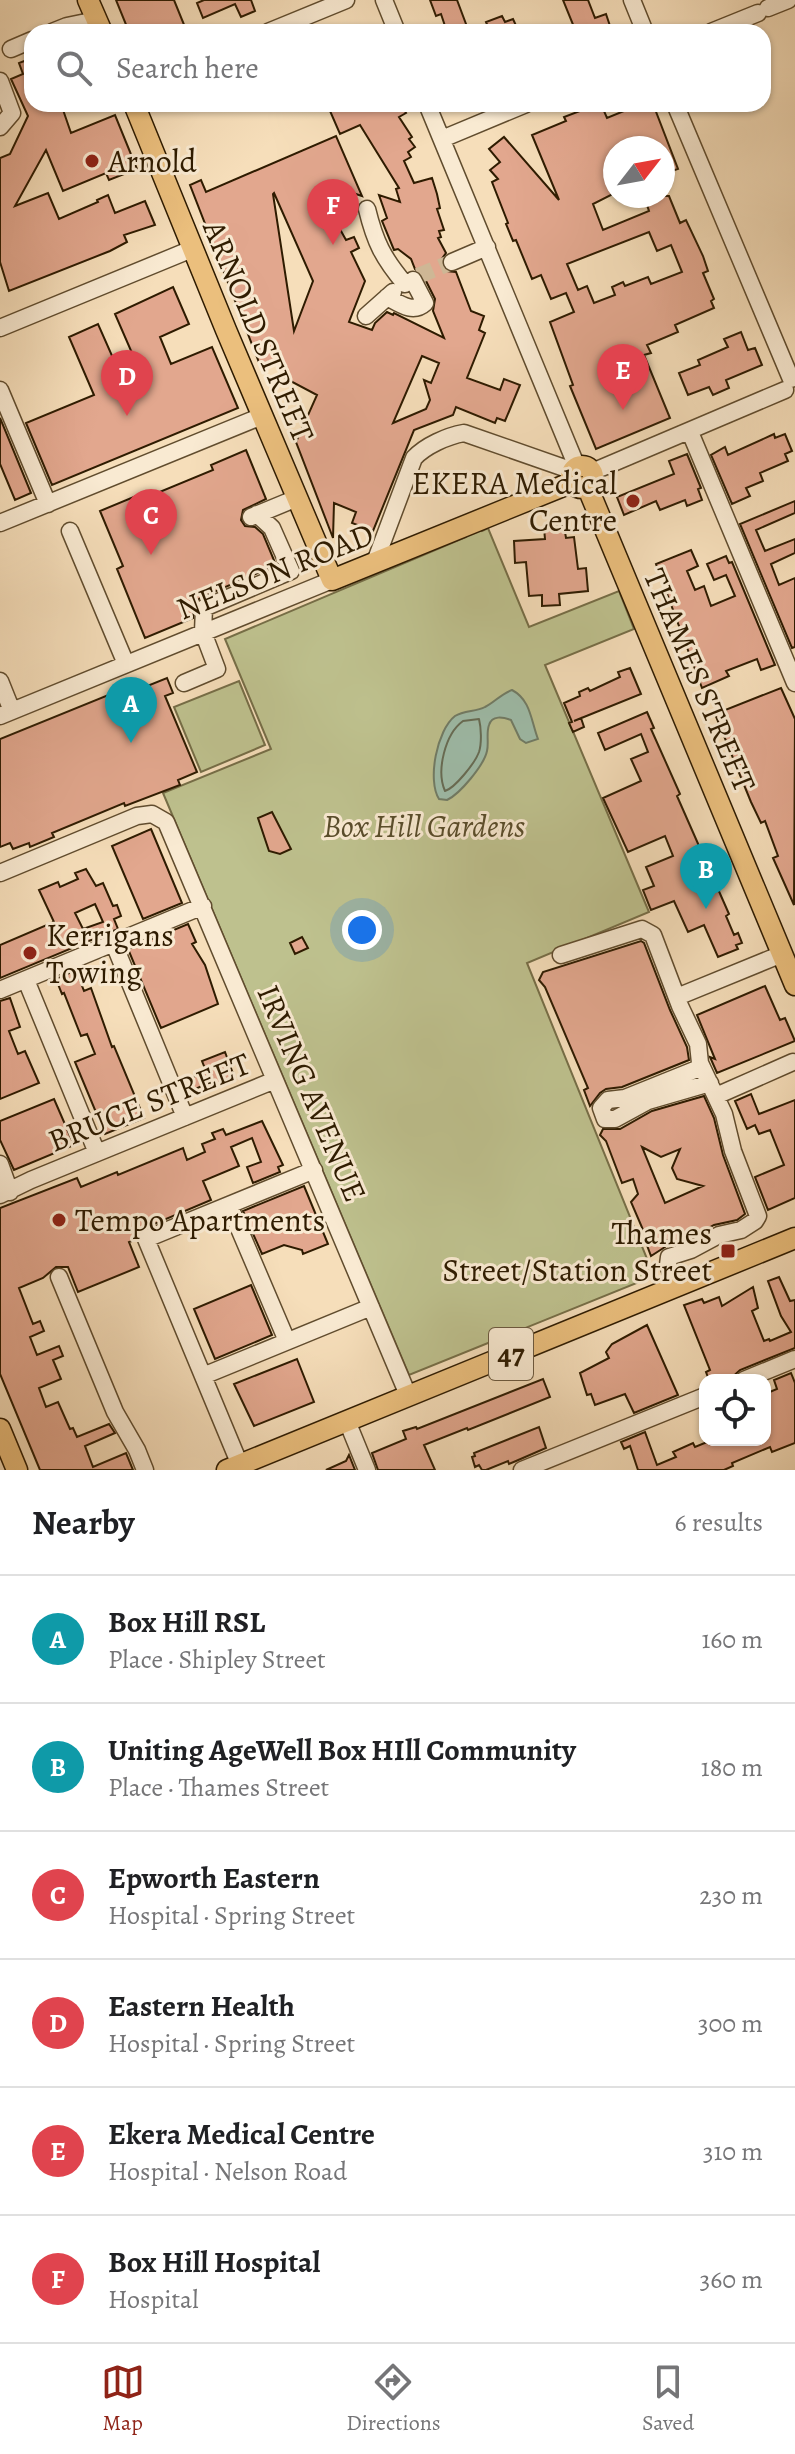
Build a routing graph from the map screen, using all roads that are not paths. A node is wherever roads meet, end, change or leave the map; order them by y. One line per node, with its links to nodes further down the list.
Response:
1 (88, 0): 6 (main road)
2 (346, 0): 7 (street)
3 (384, 0): 8 (street)
4 (632, 0): 9 (street)
5 (788, 0): 10 (street)
6 (98, 24)
7 (288, 24)
8 (394, 24)
9 (642, 24)
10 (730, 24)
11 (24, 43): 12 (street)
12 (11, 49)
13 (0, 81): 18 (street)
14 (137, 112): 22 (main road, ARNOLD STREET)
15 (430, 112): 19 (street, THAMES STREET)
16 (507, 112): 19 (street)
17 (678, 112): 28 (street)
18 (0, 127)
19 (442, 139): 21 (street, THAMES STREET)
20 (367, 209): 24 (street)
21 (487, 247): 23 (street); 32 (street, THAMES STREET)
22 (192, 249): 27 (street); 30 (main road, ARNOLD STREET)
23 (452, 262)
24 (412, 280): 25 (street); 25 (street)
25 (387, 297): 26 (street)
26 (366, 316)
27 (0, 328)
28 (792, 386): 31 (street, NELSON ROAD)
29 (0, 390): 34 (street)
30 (262, 416): 33 (main road, ARNOLD STREET); 34 (street)
31 (690, 432): 32 (street, NELSON ROAD); 43 (street)
32 (580, 476): 37 (main road, NELSON ROAD); 37 (street); 48 (main road, THAMES STREET)
33 (297, 498): 38 (main road, ARNOLD STREET); 39 (street)
34 (48, 504): 35 (street)
35 (0, 523)
36 (70, 531): 40 (street)
37 (375, 562): 38 (main road, NELSON ROAD)
38 (332, 580): 39 (street, NELSON ROAD)
39 (203, 632): 40 (street, NELSON ROAD); 42 (street)
40 (126, 664): 44 (street, NELSON ROAD)
41 (0, 681): 44 (street)
42 (184, 683)
43 (795, 683)
44 (6, 713)
45 (0, 873): 46 (street, IRVING AVENUE)
46 (203, 906): 47 (street); 56 (street, IRVING AVENUE)
47 (114, 944): 50 (street); 58 (street)
48 (782, 954): 51 (main road, THAMES STREET); 53 (street)
49 (561, 955): 53 (street)
50 (26, 980): 52 (street); 59 (street)
51 (795, 985)
52 (0, 990)
53 (677, 997): 55 (street)
54 (793, 1062): 57 (street)
55 (702, 1067): 57 (street); 57 (street)
56 (275, 1080): 58 (street, BRUCE STREET); 61 (street, IRVING AVENUE)
57 (713, 1090): 66 (street)
58 (185, 1117): 59 (street, BRUCE STREET)
59 (97, 1153): 62 (street, BRUCE STREET)
60 (0, 1164): 62 (street)
61 (314, 1170): 63 (street); 67 (street, IRVING AVENUE)
62 (12, 1190)
63 (229, 1205): 68 (street); 71 (street)
64 (795, 1238): 66 (main road, 47)
65 (59, 1277): 78 (street)
66 (676, 1287): 72 (main road, 47)
67 (371, 1307): 68 (street); 72 (street, IRVING AVENUE)
68 (287, 1341): 71 (street)
69 (795, 1359): 70 (street)
70 (759, 1374)
71 (203, 1376): 76 (street)
72 (408, 1395): 74 (main road, 47)
73 (699, 1398): 80 (street)
74 (347, 1421): 76 (main road, 47); 79 (street)
75 (0, 1429): 77 (main road)
76 (234, 1467)
77 (17, 1470)
78 (145, 1470)
79 (367, 1470)
80 (522, 1470)

